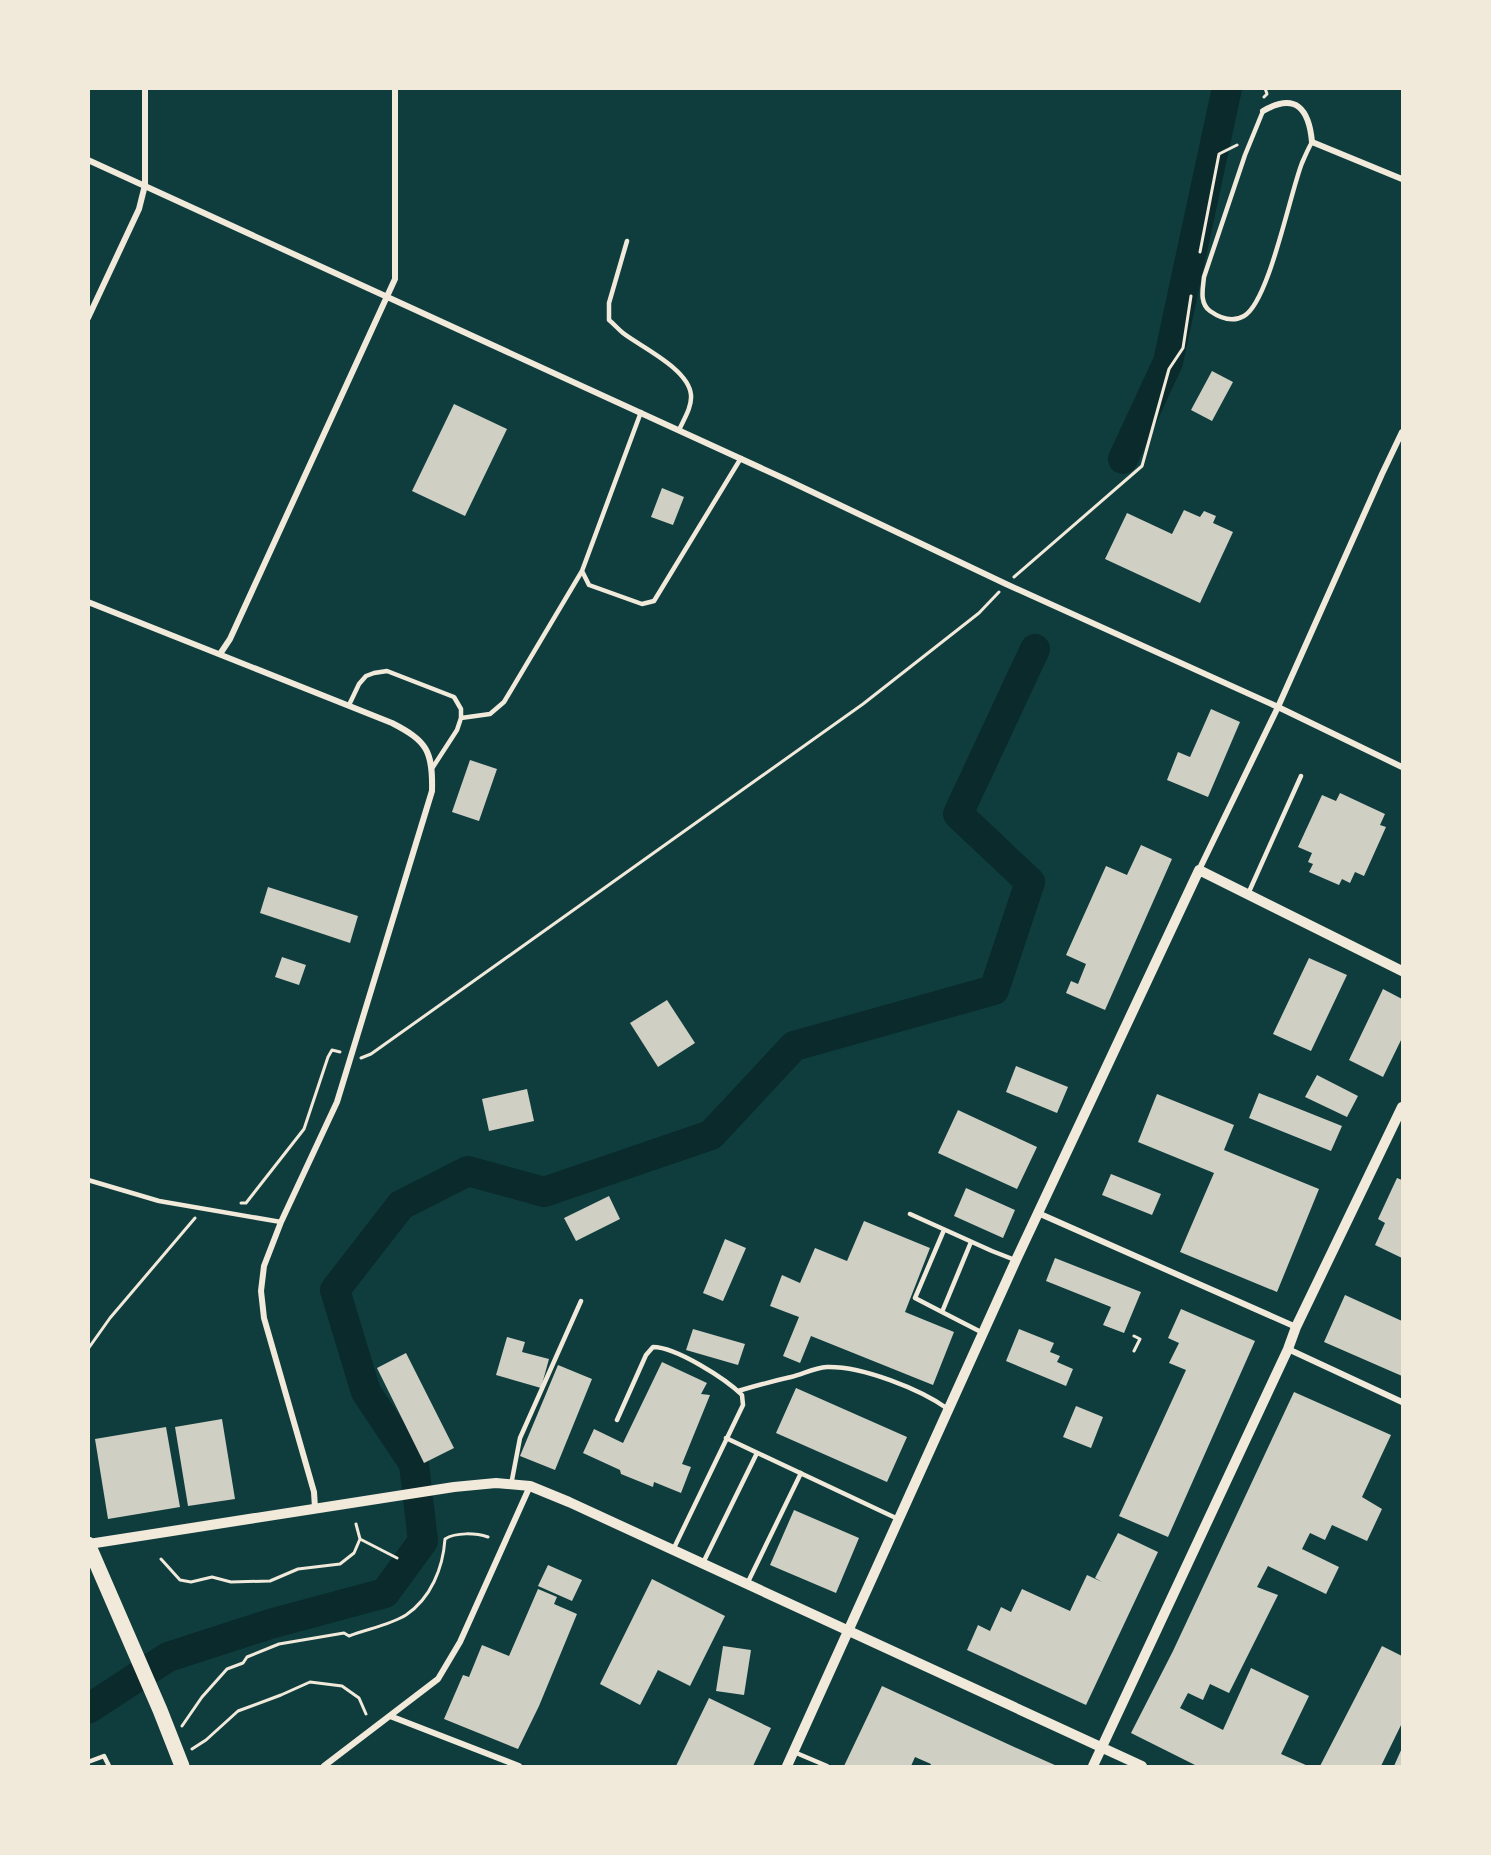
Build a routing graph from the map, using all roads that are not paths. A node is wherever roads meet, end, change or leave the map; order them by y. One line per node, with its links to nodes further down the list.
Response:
1 (145, 88): 7 (street)
2 (395, 88): 9 (street)
3 (1263, 111): 4 (street); 4 (lane)
4 (1312, 142): 6 (street)
5 (88, 159): 7 (street)
6 (1402, 179)
7 (145, 185): 9 (street); 10 (street)
8 (627, 241): 12 (lane)
9 (387, 296): 11 (street); 17 (street)
10 (88, 318)
11 (641, 412): 12 (street); 15 (lane)
12 (679, 430): 14 (street)
13 (1402, 432): 19 (street)
14 (741, 458): 15 (lane); 19 (street)
15 (582, 571): 20 (lane)
16 (88, 602): 17 (street)
17 (220, 654): 18 (street)
18 (349, 705): 20 (lane); 21 (street)
19 (1278, 706): 22 (street); 24 (street)
20 (461, 718): 21 (lane)
21 (433, 767): 31 (street)
22 (1402, 767)
23 (1300, 776): 25 (lane)
24 (1199, 870): 25 (street); 29 (street)
25 (1248, 894): 26 (street)
26 (1402, 970)
27 (1402, 1107): 37 (street)
28 (88, 1180): 31 (lane)
29 (1038, 1213): 34 (street); 37 (street)
30 (910, 1214): 32 (lane)
31 (281, 1222): 49 (street)
32 (944, 1230): 33 (lane); 36 (lane)
33 (971, 1242): 34 (lane); 36 (lane)
34 (1016, 1260): 38 (street)
35 (580, 1301): 47 (lane)
36 (942, 1312): 38 (lane)
37 (1296, 1327): 39 (street)
38 (984, 1334): 42 (street)
39 (1288, 1348): 41 (street); 57 (street)
40 (738, 1391): 42 (lane); 43 (lane); 44 (lane)
41 (1402, 1402)
42 (949, 1410): 50 (street)
43 (617, 1420)
44 (726, 1438): 45 (lane); 52 (lane)
45 (758, 1453): 46 (lane); 53 (lane)
46 (801, 1473): 50 (lane); 54 (lane)
47 (511, 1485): 48 (street); 49 (street)
48 (530, 1486): 52 (street); 56 (street)
49 (315, 1508): 51 (street)
50 (900, 1520): 55 (street)
51 (89, 1544): 61 (main road)
52 (673, 1550): 53 (street)
53 (703, 1564): 54 (street)
54 (747, 1585): 55 (street)
55 (849, 1633): 57 (street); 58 (street)
56 (390, 1716): 62 (street); 63 (street)
57 (1102, 1748): 66 (street); 67 (street)
58 (794, 1752): 64 (street); 65 (lane)
59 (88, 1762): 60 (lane)
60 (109, 1767)
61 (182, 1767)
62 (324, 1767)
63 (519, 1767)
64 (787, 1767)
65 (827, 1767)
66 (1093, 1767)
67 (1142, 1767)

